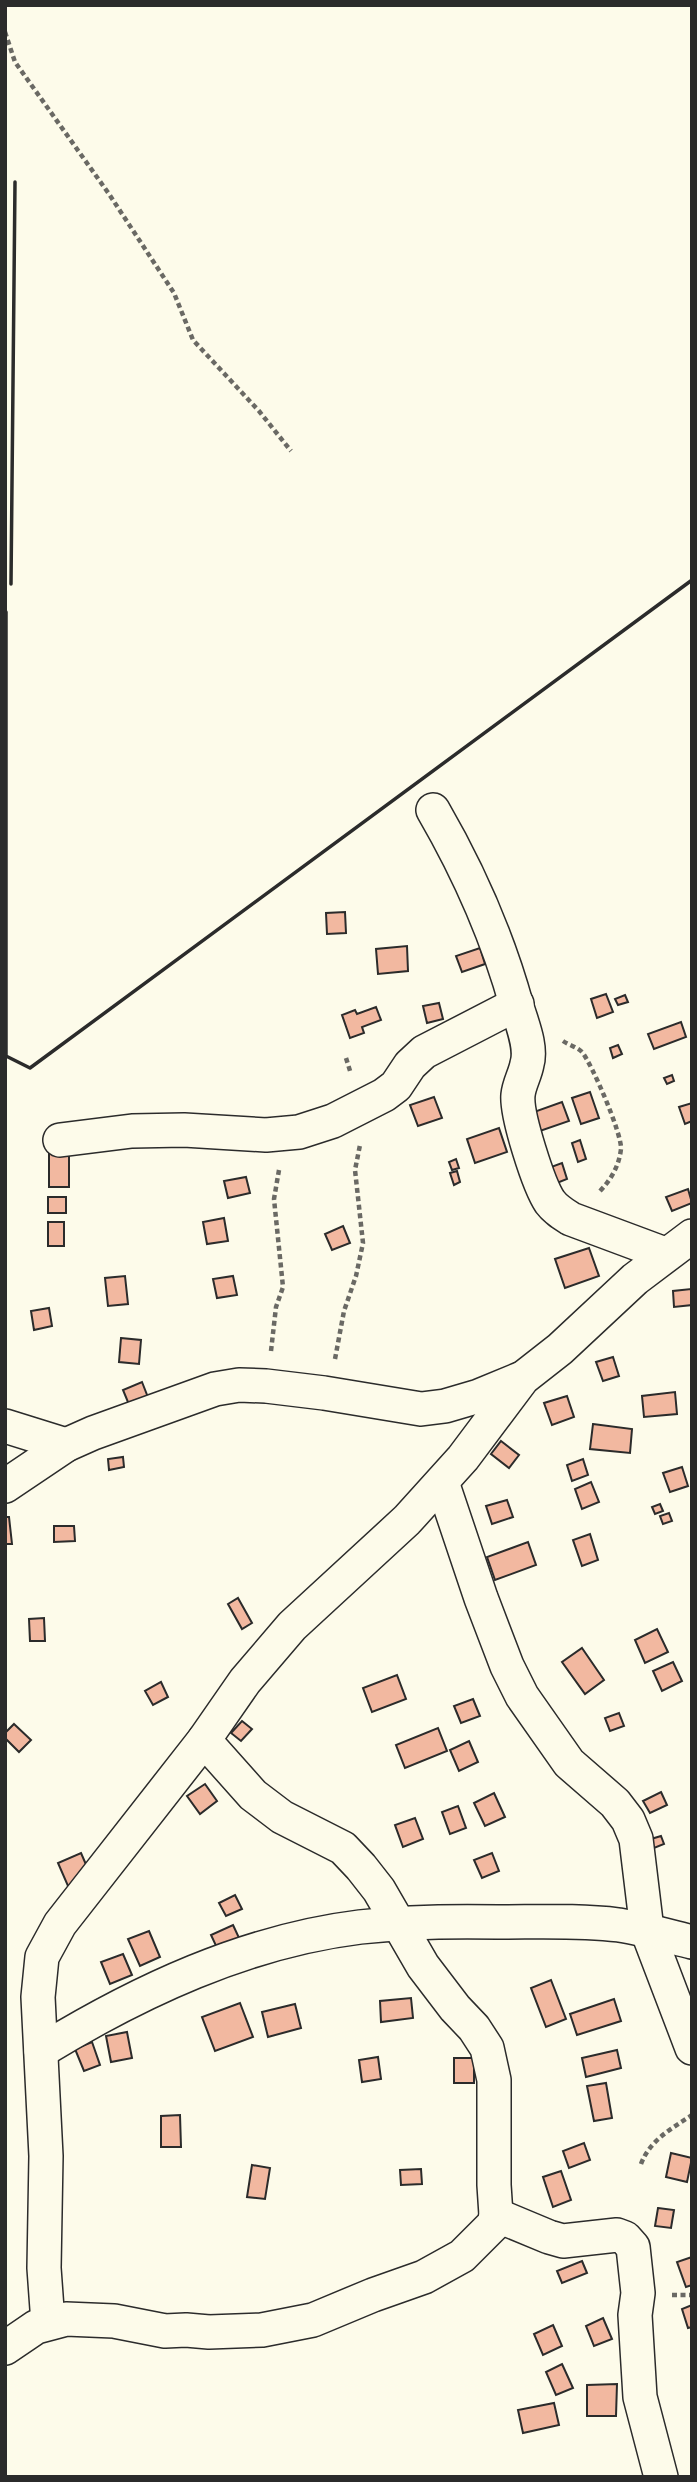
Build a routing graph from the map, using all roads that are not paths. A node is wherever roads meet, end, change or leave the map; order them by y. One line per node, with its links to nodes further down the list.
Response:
1 (433, 810): 2 (street)
2 (517, 1004): 3 (street); 4 (street)
3 (60, 1140)
4 (679, 1245): 5 (street)
5 (523, 1378): 7 (street); 8 (street)
6 (5, 1426): 7 (street)
7 (66, 1445): 9 (street)
8 (442, 1482): 10 (street); 12 (street)
9 (5, 1486)
10 (204, 1740): 11 (street); 15 (street)
11 (398, 1924): 12 (street); 15 (street); 16 (street)
12 (647, 1930): 13 (street); 14 (street)
13 (692, 1941)
14 (692, 2048)
15 (41, 2051): 17 (street)
16 (496, 2215): 17 (street); 19 (street)
17 (48, 2322): 18 (street)
18 (5, 2348)
19 (660, 2477)

